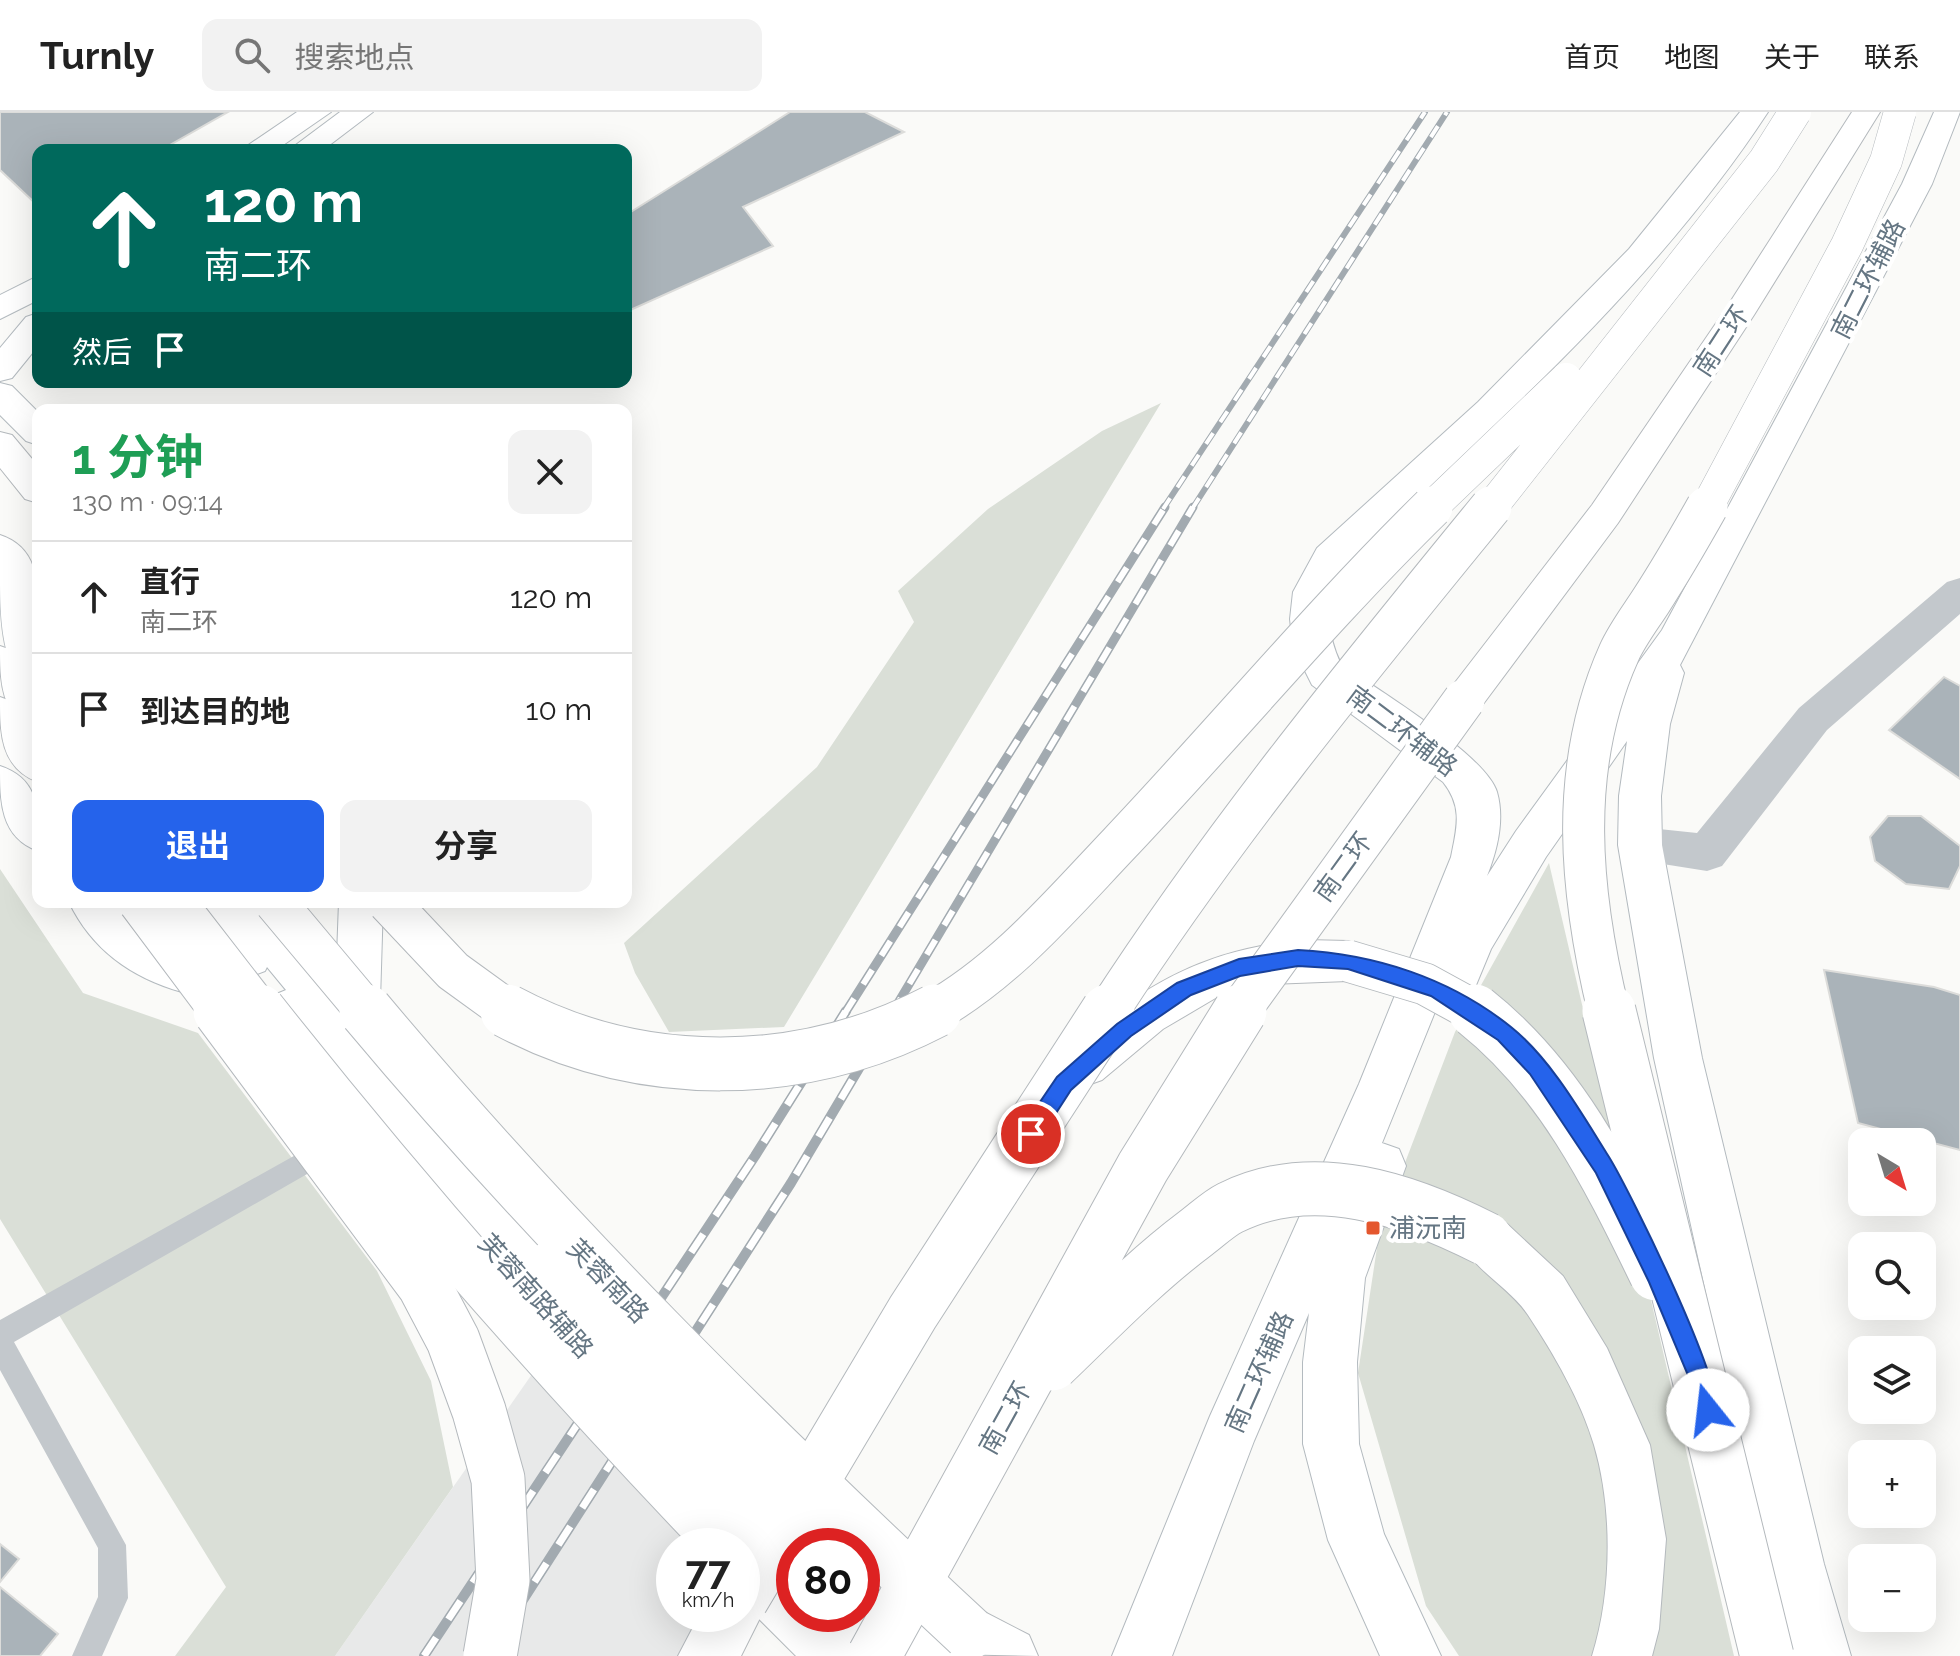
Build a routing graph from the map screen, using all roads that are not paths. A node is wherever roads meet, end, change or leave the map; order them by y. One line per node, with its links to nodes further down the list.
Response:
1 (317, 112): 8 (main road)
2 (359, 112): 9 (main road)
3 (1754, 112): 70 (main road, 南二环辅路)
4 (1795, 112): 11 (main road, bridge)
5 (1866, 112): 54 (main road, 南二环, bridge)
6 (1900, 112): 53 (main road, bridge)
7 (1948, 112): 29 (main road, 南二环辅路)
8 (266, 144)
9 (313, 144)
10 (32, 268): 12 (main road)
11 (1675, 275): 45 (main road, bridge); 48 (main road, bridge)
12 (0, 276)
13 (32, 290): 14 (main road)
14 (0, 309)
15 (32, 327): 17 (main road)
16 (32, 330): 18 (main road)
17 (0, 346)
18 (0, 370)
19 (0, 394): 20 (main road)
20 (32, 427)
21 (0, 444): 22 (main road)
22 (32, 483)
23 (0, 549): 25 (main road)
24 (0, 587): 28 (main road)
25 (32, 591)
26 (1960, 592): 37 (street)
27 (0, 627): 31 (main road)
28 (32, 629)
29 (1676, 640): 37 (main road); 71 (main road, 南二环辅路)
30 (0, 661): 32 (main road)
31 (32, 670)
32 (32, 706)
33 (0, 713): 34 (main road)
34 (32, 757)
35 (0, 783): 36 (main road)
36 (32, 825)
37 (1640, 845): 74 (main road)
38 (96, 908): 46 (main road, 芙蓉南路辅路)
39 (143, 908): 65 (main road, bridge)
40 (180, 908): 55 (main road, bridge)
41 (211, 908): 46 (main road, 芙蓉南路辅路)
42 (247, 908): 47 (main road, 芙蓉南路辅路)
43 (280, 908): 63 (main road, 芙蓉南路, bridge)
44 (361, 908): 47 (main road)
45 (393, 908)
46 (294, 1013): 49 (main road, 芙蓉南路辅路)
47 (357, 1041): 50 (main road, 芙蓉南路辅路)
48 (1064, 1083): 53 (main road, bridge); 58 (main road, bridge)
49 (381, 1118): 50 (main road, 芙蓉南路辅路); 51 (lane)
50 (541, 1277): 56 (main road, 芙蓉南路辅路, bridge); 57 (main road, 芙蓉南路辅路, bridge)
51 (0, 1335)
52 (0, 1343): 64 (lane)
53 (1701, 1379): 73 (main road, bridge)
54 (1009, 1410): 68 (main road, 南二环, bridge); 72 (main road, bridge)
55 (710, 1528)
56 (808, 1528)
57 (776, 1548)
58 (760, 1569)
59 (760, 1579): 67 (main road)
60 (880, 1592): 63 (main road)
61 (722, 1632): 66 (main road)
62 (862, 1632): 69 (main road)
63 (977, 1650)
64 (87, 1656)
65 (490, 1656)
66 (708, 1656)
67 (838, 1656)
68 (874, 1656)
69 (887, 1656)
70 (1142, 1656)
71 (1411, 1656)
72 (1622, 1656)
73 (1767, 1656)
74 (1821, 1656)

